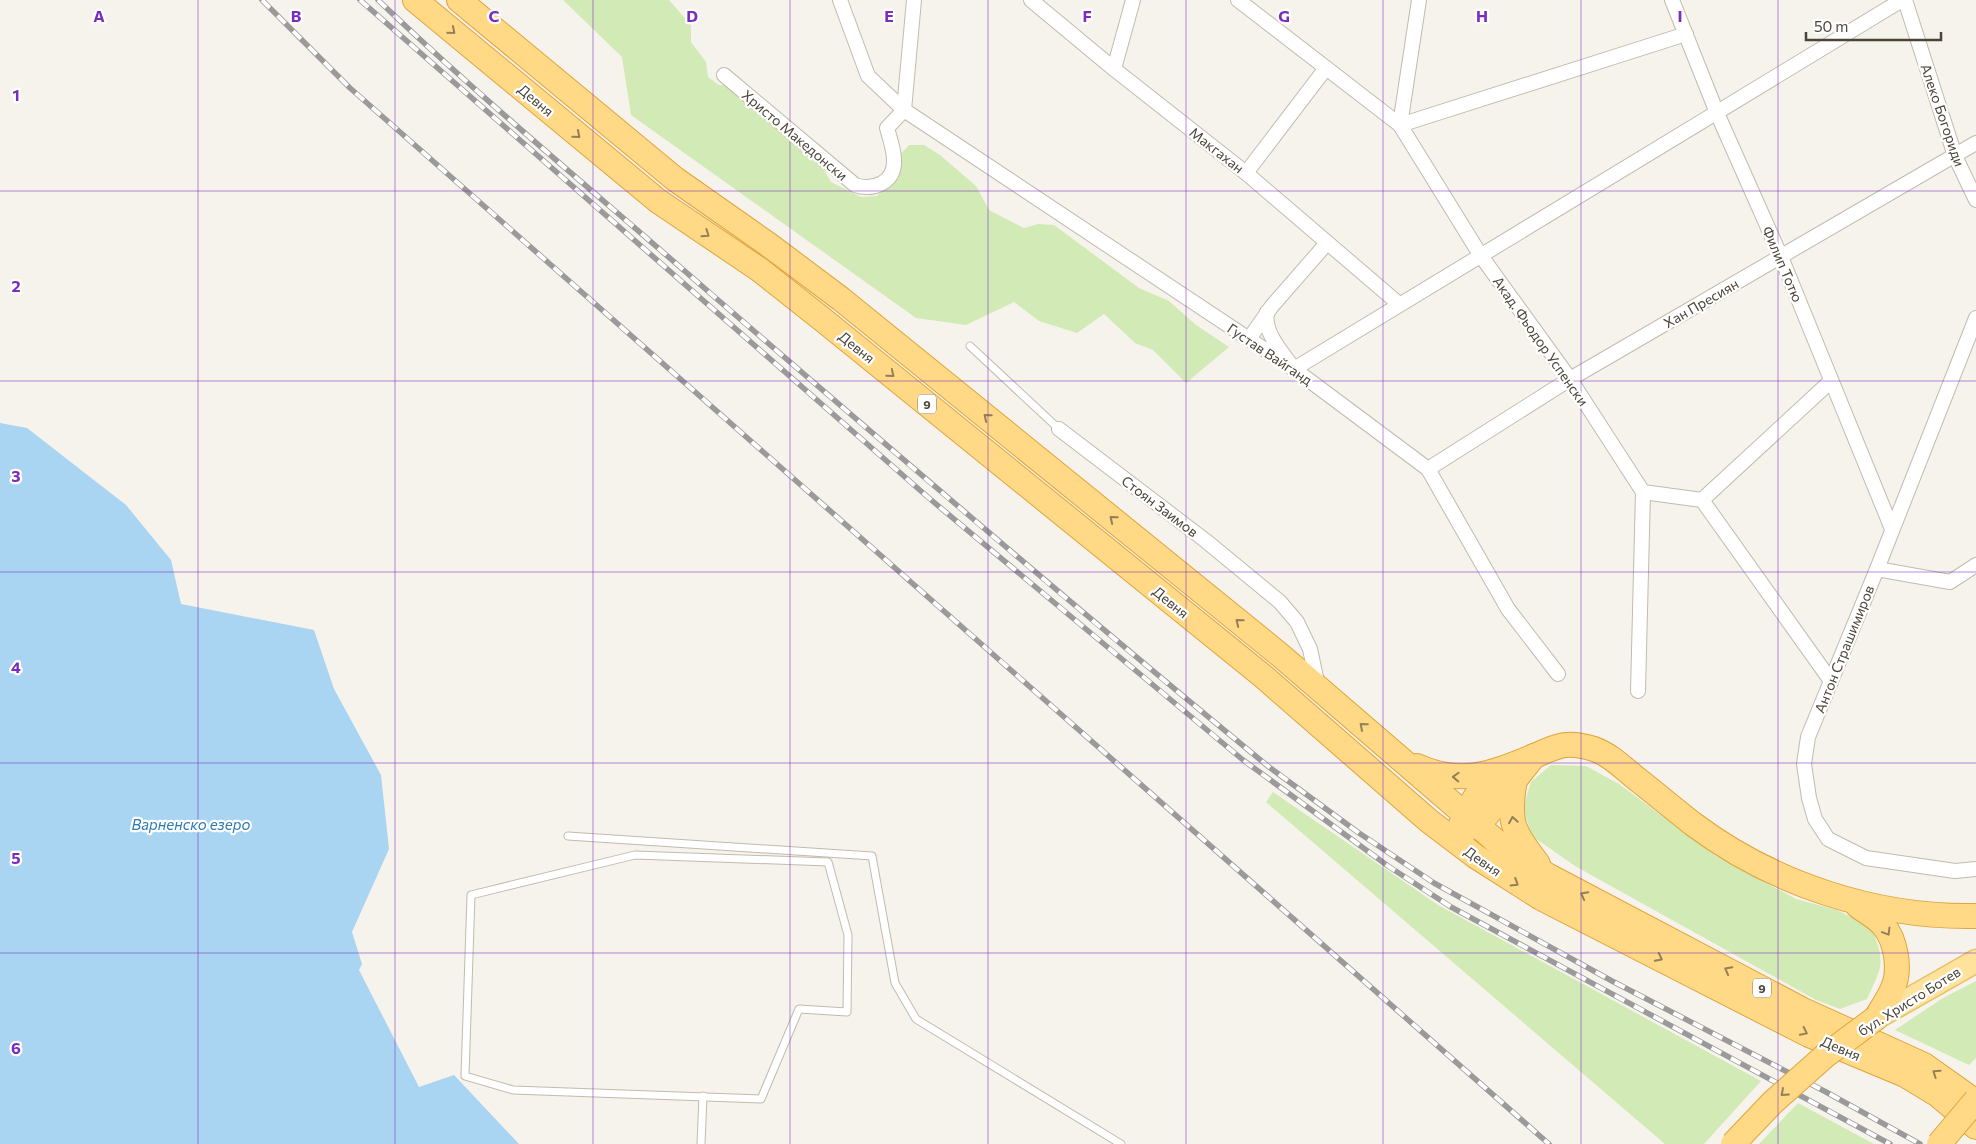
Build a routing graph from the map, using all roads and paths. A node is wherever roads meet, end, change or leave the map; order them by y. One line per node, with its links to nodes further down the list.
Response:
1 (415, 0): 46 (highway, Девня / 9, one-way to 46)
2 (459, 0): 42 (highway, Девня / 9, one-way to 2)
3 (840, 0): 15 (street, Густав Вайганд)
4 (914, 0): 15 (street)
5 (1031, 0): 13 (street, Макгахан)
6 (1133, 0): 13 (street)
7 (1238, 0): 12 (street, Акад. Фьодор Успенски)
8 (1419, 0): 17 (street)
9 (1672, 0): 11 (street, Филип Тотю)
10 (1903, 0): 16 (street); 19 (street, Алеко Богориди)
11 (1686, 34): 16 (street, Филип Тотю); 17 (street)
12 (1326, 68): 17 (street, Акад. Фьодор Успенски); 20 (street)
13 (1114, 69): 20 (street, Макгахан)
14 (724, 75): 15 (street, Христо Македонски)
15 (904, 110): 28 (street, Густав Вайганд)
16 (1717, 113): 23 (street); 24 (street, Филип Тотю)
17 (1400, 125): 23 (street, Акад. Фьодор Успенски)
18 (1976, 143): 19 (street, Хан Пресиян)
19 (1955, 156): 21 (street, Алеко Богориди); 24 (street, Хан Пресиян)
20 (1246, 173): 22 (street, Макгахан)
21 (1976, 200)
22 (1327, 243): 25 (street, Макгахан); 26 (street)
23 (1481, 256): 25 (street); 31 (street, Акад. Фьодор Успенски)
24 (1781, 257): 31 (street, Хан Пресиян); 32 (street, Филип Тотю)
25 (1399, 304): 30 (street)
26 (1267, 312): 28 (street); 30 (street)
27 (1976, 318): 37 (street, Антон Страшимиров)
28 (1249, 339): 30 (street, Густав Вайганд)
29 (970, 346): 33 (lane, Стоян Заимов)
30 (1294, 369): 34 (street, Густав Вайганд)
31 (1570, 379): 34 (street, Хан Пресиян); 35 (street, Акад. Фьодор Успенски)
32 (1832, 381): 36 (street); 37 (street, Филип Тотю)
33 (1059, 429): 42 (street, Стоян Заимов)
34 (1428, 469): 40 (street, Густав Вайганд)
35 (1643, 492): 36 (street); 43 (street)
36 (1702, 500): 41 (street)
37 (1892, 529): 39 (street, Антон Страшимиров)
38 (1976, 564): 39 (street)
39 (1877, 570): 41 (street, Антон Страшимиров)
40 (1558, 674)
41 (1831, 681): 50 (street, Антон Страшимиров)
42 (1318, 688): 44 (highway, Девня / 9, one-way to 42)
43 (1638, 691)
44 (1400, 758): 45 (highway, one-way to 44); 47 (highway, Девня / 9)
45 (1509, 774): 47 (highway); 51 (highway, one-way to 45); 52 (highway)
46 (1429, 821): 47 (highway); 49 (highway, Девня)
47 (1469, 821): 49 (highway); 51 (highway, Девня / 9)
48 (568, 836): 60 (lane)
49 (1475, 856): 58 (highway, Девня, one-way to 58)
50 (1976, 869)
51 (1547, 875): 57 (highway, Девня / 9, one-way to 51)
52 (1850, 901): 53 (highway); 55 (highway, one-way to 55)
53 (1976, 916)
54 (1976, 961): 55 (main road, бул. Христо Ботев)
55 (1876, 1018): 61 (highway, бул. Христо Ботев, one-way to 61, bridge)
56 (703, 1096): 56 (lane); 59 (lane)
57 (1976, 1101): 62 (highway, 9, bridge)
58 (1976, 1127)
59 (700, 1144)
60 (1121, 1144)
61 (1733, 1144)
62 (1939, 1144)

